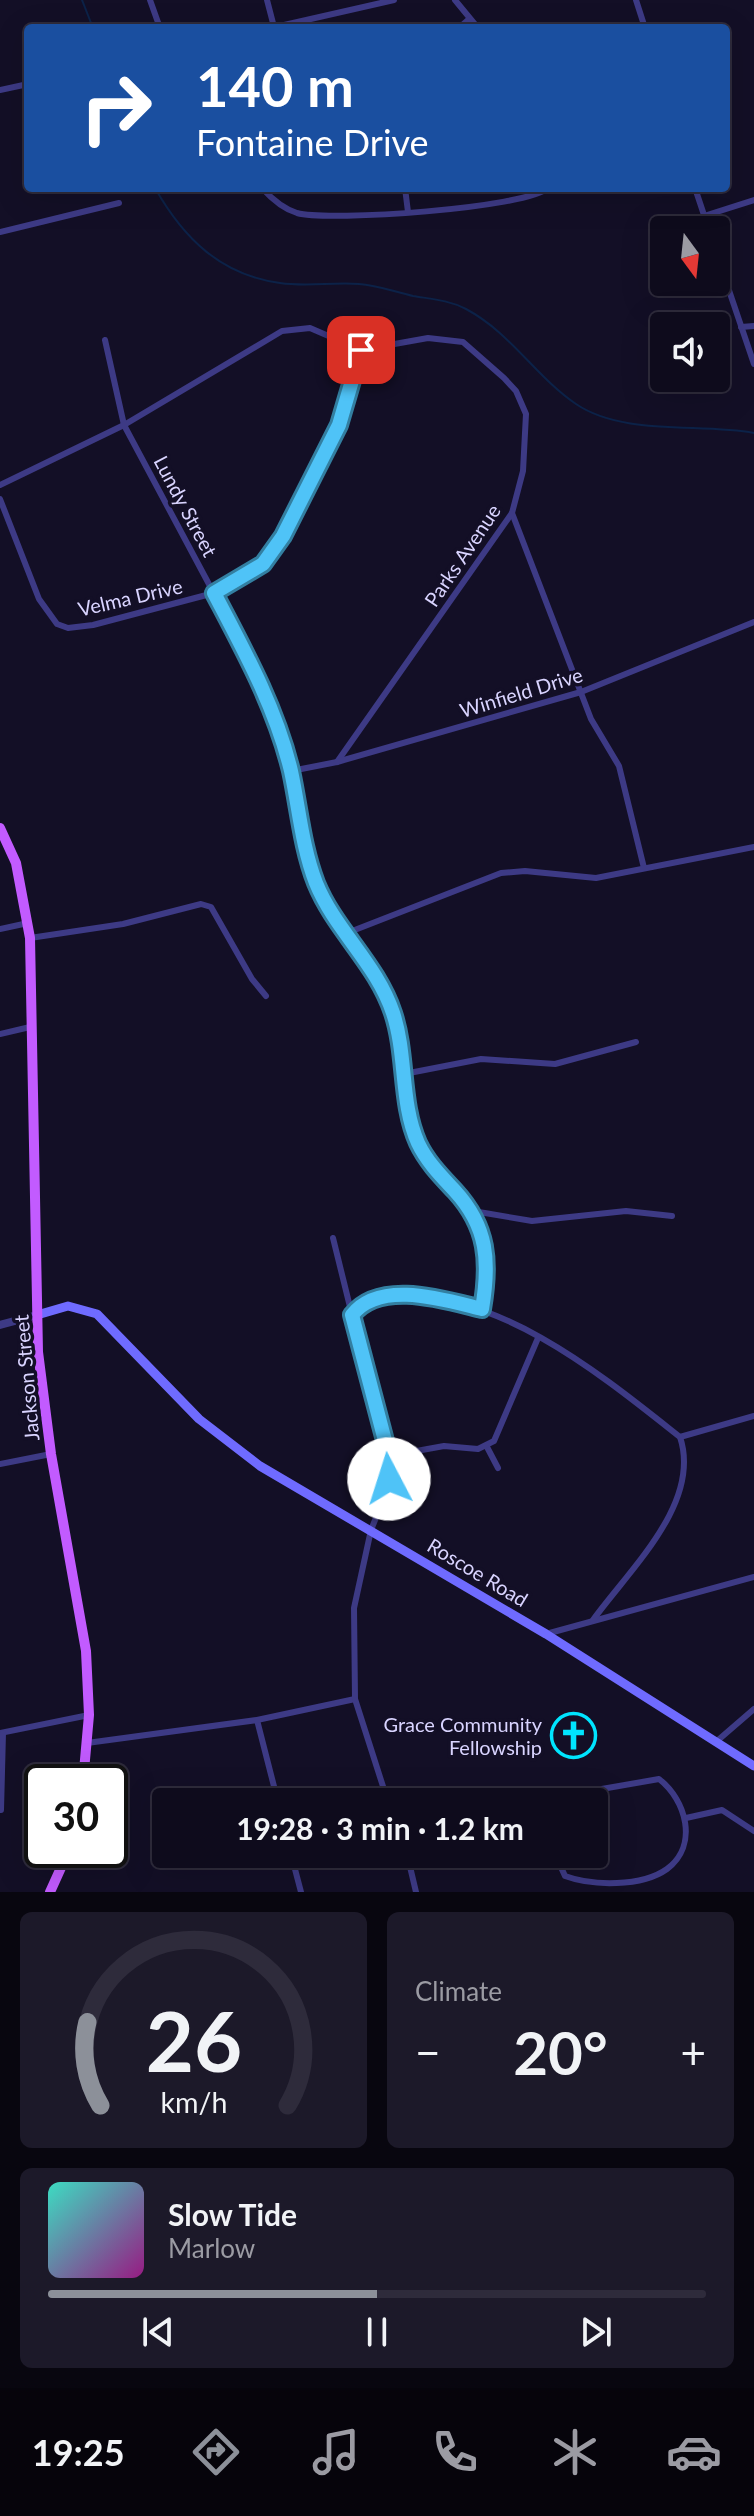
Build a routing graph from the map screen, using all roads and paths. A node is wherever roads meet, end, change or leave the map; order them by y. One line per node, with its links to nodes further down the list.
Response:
1 (150, 0): 7 (street)
2 (267, 0): 8 (street)
3 (394, 0): 9 (street)
4 (455, 0): 6 (street)
5 (636, 0): 12 (street)
6 (468, 20): 10 (street); 11 (street)
7 (159, 24)
8 (271, 24)
9 (289, 24)
10 (464, 24)
11 (473, 24)
12 (644, 24)
13 (24, 85): 14 (street)
14 (0, 90)
15 (268, 192): 21 (street)
16 (406, 192): 21 (street)
17 (536, 192): 21 (street)
18 (696, 192): 22 (street)
19 (754, 200): 22 (street)
20 (119, 203): 23 (street)
21 (408, 212)
22 (704, 216)
23 (0, 232)
24 (730, 294): 26 (street)
25 (754, 326): 26 (street)
26 (741, 327): 29 (street)
27 (105, 340): 30 (street, Lundy Street)
28 (361, 350): 30 (street); 33 (street, Parks Avenue); 34 (street, Velma Drive)
29 (754, 364)
30 (124, 425): 31 (street); 34 (street, Lundy Street)
31 (0, 485)
32 (0, 499): 34 (street, Velma Drive)
33 (512, 513): 36 (street); 37 (street, Parks Avenue)
34 (214, 593): 38 (street, Lundy Street)
35 (754, 622): 36 (street, Winfield Drive)
36 (581, 692): 37 (street, Winfield Drive); 41 (street)
37 (337, 762): 38 (street, Winfield Drive)
38 (291, 771): 44 (street, Lundy Street)
39 (0, 828): 42 (main road, Jackson Street)
40 (754, 847): 41 (street)
41 (644, 868): 44 (street)
42 (28, 923): 43 (street); 45 (main road, Jackson Street)
43 (0, 929)
44 (347, 933): 50 (street, Lundy Street)
45 (30, 938): 46 (street); 47 (main road, Jackson Street)
46 (266, 996)
47 (30, 1027): 48 (street); 55 (main road, Jackson Street)
48 (0, 1034)
49 (636, 1042): 50 (street)
50 (404, 1074): 51 (street, Lundy Street)
51 (473, 1211): 52 (street); 54 (street)
52 (672, 1216)
53 (333, 1238): 56 (street)
54 (482, 1309): 56 (street); 58 (street)
55 (37, 1315): 57 (street); 62 (main road, Jackson Street); 66 (main road, Roscoe Road)
56 (352, 1315): 63 (street)
57 (0, 1325)
58 (538, 1338): 60 (street); 61 (street)
59 (754, 1416): 60 (street)
60 (680, 1437): 68 (street)
61 (487, 1447): 63 (street); 65 (street)
62 (51, 1454): 64 (street); 72 (main road, Jackson Street)
63 (389, 1456): 66 (street)
64 (0, 1464)
65 (498, 1468)
66 (371, 1530): 69 (main road, Roscoe Road); 70 (street)
67 (754, 1577): 68 (street)
68 (593, 1620): 69 (street)
69 (546, 1634): 75 (main road, Roscoe Road)
70 (355, 1699): 73 (street); 80 (street)
71 (754, 1709): 75 (street)
72 (89, 1715): 74 (street); 76 (main road, Jackson Street)
73 (257, 1720): 76 (street); 79 (street)
74 (1, 1733): 82 (street)
75 (717, 1741): 78 (main road, Roscoe Road)
76 (87, 1743): 77 (main road, Jackson Street)
77 (85, 1764)
78 (754, 1766)
79 (274, 1788)
80 (384, 1788)
81 (601, 1788): 83 (street)
82 (1, 1810)
83 (686, 1818): 84 (street); 88 (street)
84 (753, 1830)
85 (61, 1868): 89 (main road)
86 (295, 1868): 90 (street)
87 (410, 1868): 91 (street)
88 (561, 1868)
89 (50, 1892)
90 (301, 1892)
91 (416, 1892)

